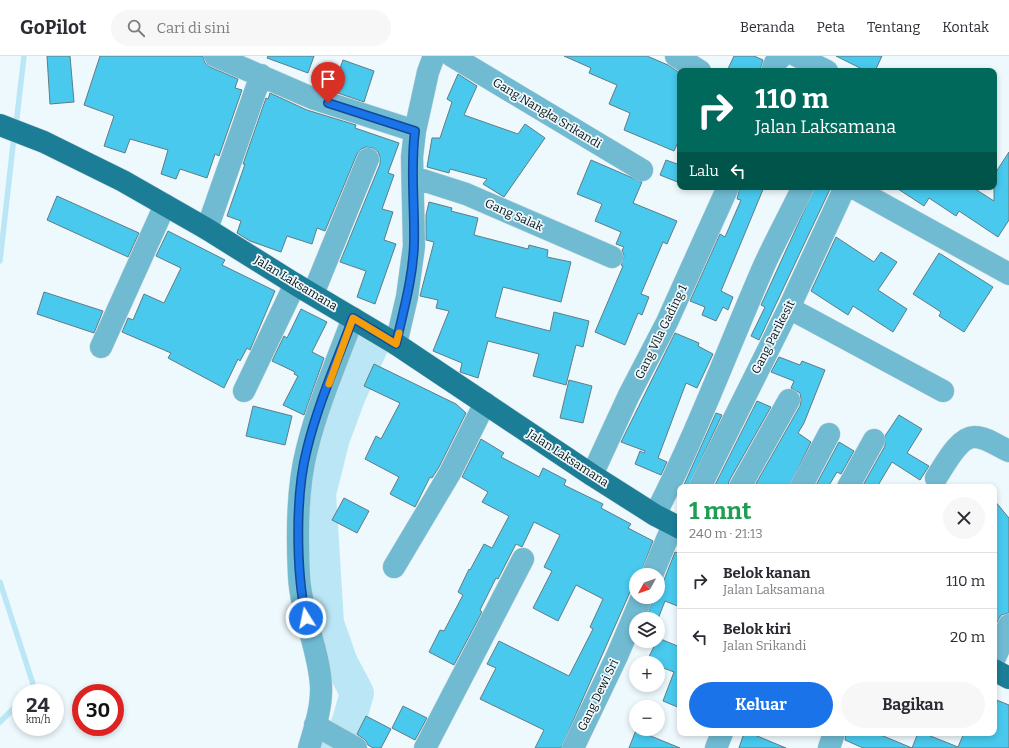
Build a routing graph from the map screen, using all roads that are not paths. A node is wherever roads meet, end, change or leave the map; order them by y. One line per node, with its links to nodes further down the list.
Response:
1 (215, 56): 10 (street)
2 (434, 56): 12 (street)
3 (452, 56): 14 (street, Gang Nangka Srikandi)
4 (676, 56): 7 (street)
5 (782, 56): 8 (street)
6 (797, 56): 9 (street)
7 (695, 68)
8 (773, 68)
9 (822, 68)
10 (261, 75): 12 (street); 21 (street)
11 (0, 125): 20 (main road, Jalan Laksamana)
12 (415, 131): 15 (street)
13 (368, 159): 24 (street)
14 (642, 170)
15 (413, 177): 22 (street, Gang Salak); 27 (street)
16 (727, 190): 36 (street, Gang Vila Gading 1)
17 (802, 190): 42 (street)
18 (844, 190): 25 (street, Gang Parikesit)
19 (857, 190): 23 (street)
20 (165, 205): 21 (main road, Jalan Laksamana); 28 (street)
21 (207, 229): 24 (main road, Jalan Laksamana)
22 (612, 257)
23 (1009, 274)
24 (304, 289): 26 (main road, Jalan Laksamana); 29 (street)
25 (788, 308): 30 (street); 38 (street, Gang Parikesit)
26 (353, 318): 27 (main road, Jalan Laksamana); 53 (street)
27 (396, 344): 32 (main road, Jalan Laksamana)
28 (101, 347)
29 (244, 391)
30 (943, 391)
31 (789, 400): 39 (street)
32 (485, 403): 36 (main road, Jalan Laksamana); 44 (street)
33 (829, 434): 40 (street)
34 (874, 440): 41 (street)
35 (1009, 452): 37 (street)
36 (592, 475): 42 (main road, Jalan Laksamana)
37 (936, 478)
38 (701, 484)
39 (742, 484)
40 (803, 484)
41 (850, 484)
42 (669, 523): 45 (street)
43 (523, 559): 55 (street)
44 (394, 568)
45 (654, 568)
46 (639, 604): 56 (street, Gang Dewi Sri)
47 (1009, 625): 48 (street)
48 (997, 653)
49 (997, 672): 50 (main road)
50 (1009, 678)
51 (721, 736): 57 (street)
52 (833, 736): 58 (street)
53 (338, 737): 54 (street)
54 (310, 748)
55 (425, 748)
56 (573, 748)
57 (716, 748)
58 (829, 748)

